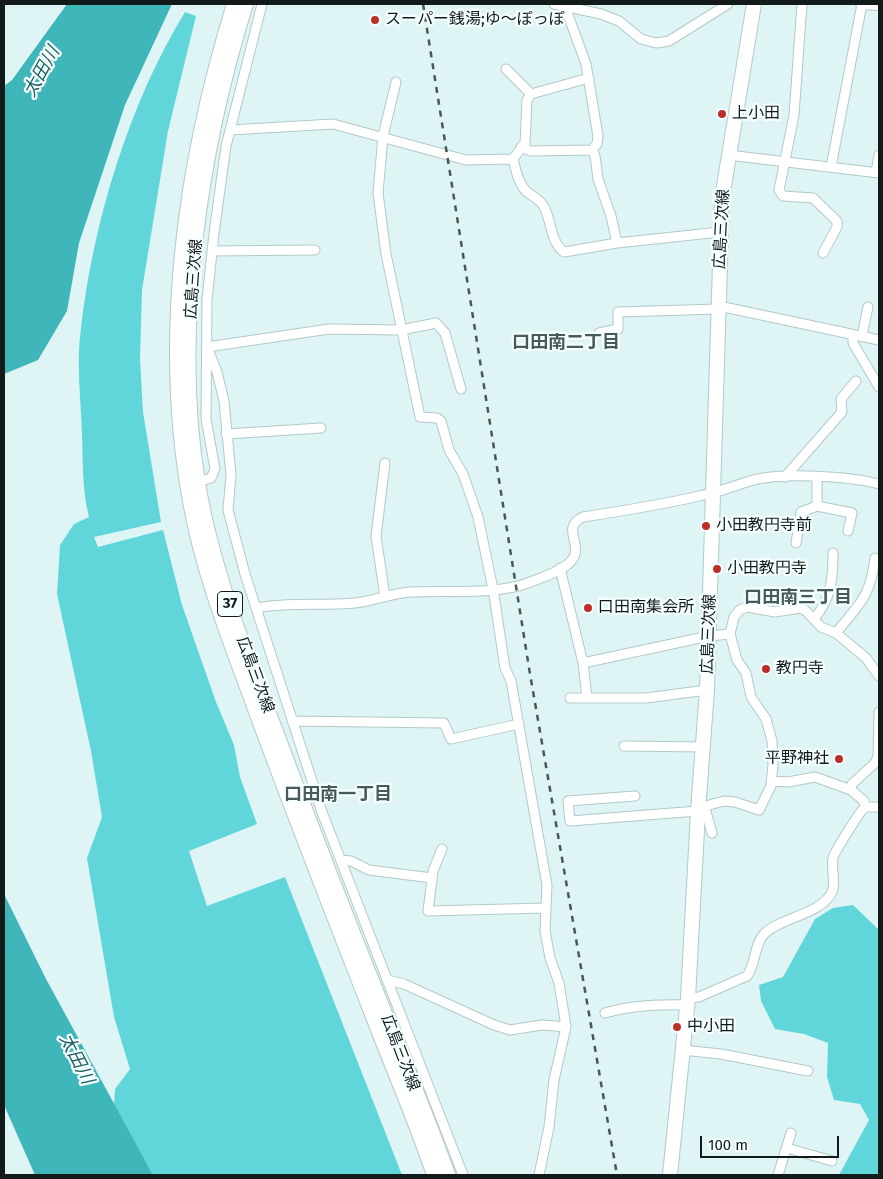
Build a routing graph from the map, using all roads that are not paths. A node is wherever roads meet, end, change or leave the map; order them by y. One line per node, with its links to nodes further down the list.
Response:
1 (234, 4): 46 (main road, 広島三次線 / 37)
2 (246, 4): 46 (main road, 広島三次線 / 37)
3 (262, 4): 15 (street)
4 (554, 4): 9 (street)
5 (728, 4): 9 (street)
6 (754, 4): 20 (main road, 広島三次線)
7 (802, 4): 22 (street)
8 (861, 4): 10 (street); 23 (street)
9 (564, 5): 12 (street)
10 (879, 5)
11 (506, 69): 14 (street)
12 (589, 78): 14 (street); 18 (street)
13 (396, 82): 16 (street)
14 (531, 94): 17 (street)
15 (230, 130): 16 (street); 28 (street)
16 (383, 136): 21 (street); 32 (street)
17 (521, 147): 18 (street); 21 (street)
18 (592, 150): 26 (street)
19 (879, 154): 24 (street)
20 (728, 155): 22 (street); 25 (main road, 広島三次線)
21 (513, 159): 26 (street)
22 (784, 161): 23 (street); 29 (street)
23 (831, 167): 24 (street)
24 (878, 173)
25 (720, 232): 26 (street); 30 (main road, 広島三次線)
26 (617, 243)
27 (315, 250): 28 (street)
28 (212, 252): 36 (street)
29 (823, 253)
30 (719, 307): 33 (street); 34 (street); 47 (main road, 広島三次線)
31 (868, 307): 34 (street)
32 (401, 330): 36 (street); 39 (street); 54 (street)
33 (598, 333)
34 (857, 336): 35 (street); 38 (street)
35 (879, 340)
36 (207, 347): 41 (street); 46 (street)
37 (856, 381): 43 (street)
38 (879, 387)
39 (461, 389)
40 (321, 428): 41 (street)
41 (226, 434): 56 (street)
42 (385, 463): 55 (street)
43 (785, 477): 44 (street); 47 (street)
44 (817, 478): 45 (street); 48 (street)
45 (879, 482)
46 (193, 484): 91 (main road, 広島三次線 / 37); 92 (main road, 広島三次線 / 37)
47 (714, 493): 53 (street); 60 (main road, 広島三次線)
48 (817, 506): 49 (street); 50 (street)
49 (848, 531)
50 (796, 543)
51 (833, 554): 57 (street)
52 (875, 558): 58 (street)
53 (560, 568): 54 (street); 61 (street)
54 (493, 588): 55 (street); 68 (street)
55 (385, 596): 56 (street)
56 (256, 608): 67 (street)
57 (814, 619): 58 (street); 59 (street)
58 (836, 633): 62 (street)
59 (730, 634): 60 (street); 71 (street)
60 (709, 636): 61 (street); 63 (main road, 広島三次線)
61 (583, 664): 65 (street)
62 (879, 676)
63 (707, 690): 65 (street); 70 (main road, 広島三次線)
64 (570, 698): 65 (street)
65 (587, 698)
66 (879, 712): 72 (street)
67 (292, 721): 68 (street); 79 (street)
68 (519, 724): 81 (street)
69 (624, 746): 70 (street)
70 (703, 747): 76 (main road, 広島三次線)
71 (771, 781): 72 (street); 76 (street)
72 (851, 790): 74 (street)
73 (635, 796): 76 (street)
74 (865, 807): 75 (street); 83 (street)
75 (879, 807)
76 (700, 809): 77 (street); 83 (main road, 広島三次線)
77 (712, 833)
78 (442, 849): 80 (street)
79 (341, 860): 80 (street); 82 (street)
80 (432, 878): 81 (street)
81 (546, 908): 85 (street)
82 (387, 980): 85 (street); 93 (street)
83 (687, 1002): 84 (street); 86 (main road, 広島三次線)
84 (605, 1013)
85 (566, 1027): 94 (street)
86 (682, 1050): 87 (street); 95 (main road, 広島三次線)
87 (808, 1071)
88 (791, 1133): 89 (street)
89 (787, 1148): 90 (street); 96 (street)
90 (832, 1161)
91 (434, 1175)
92 (448, 1175)
93 (463, 1175)
94 (539, 1175)
95 (670, 1175)
96 (778, 1175)

